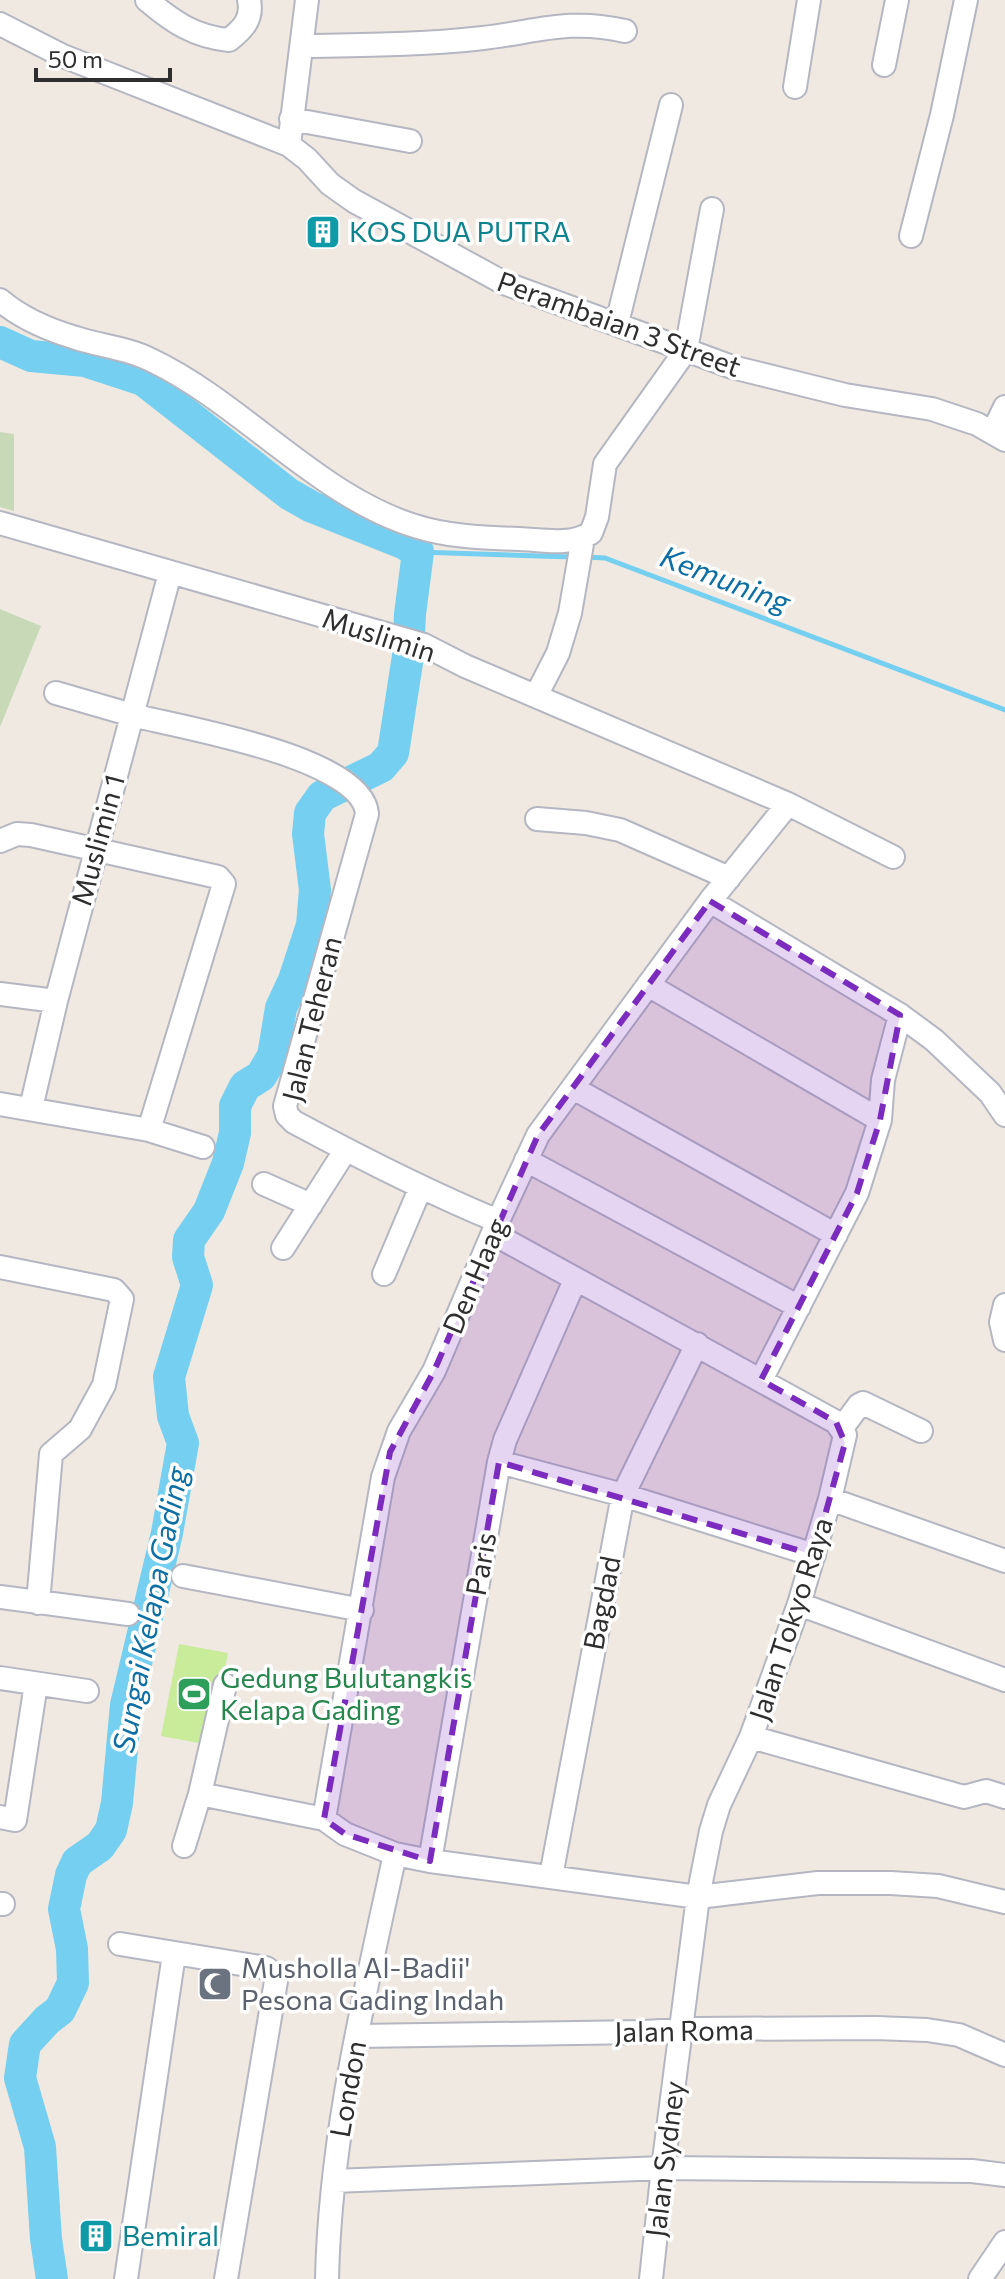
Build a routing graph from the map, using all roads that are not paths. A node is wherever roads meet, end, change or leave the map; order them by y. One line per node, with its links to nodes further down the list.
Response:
1 (147, 0): 2 (street)
2 (249, 0)
3 (307, 0): 9 (street)
4 (809, 0): 11 (street)
5 (897, 0): 10 (street)
6 (966, 0): 17 (street)
7 (0, 24): 15 (street, Perambaian 3 Street)
8 (625, 31): 9 (street)
9 (303, 46): 13 (street)
10 (884, 65)
11 (795, 87)
12 (671, 105): 19 (street)
13 (291, 119): 14 (street); 15 (street)
14 (410, 141)
15 (289, 145): 19 (street, Perambaian 3 Street)
16 (712, 209): 20 (street)
17 (911, 236)
18 (0, 300): 24 (street)
19 (617, 323): 20 (street, Perambaian 3 Street)
20 (686, 350): 22 (street, Perambaian 3 Street); 24 (street)
21 (1005, 407): 22 (street)
22 (999, 436)
23 (0, 523): 25 (street, Muslimin)
24 (581, 543): 27 (street)
25 (170, 573): 27 (street, Muslimin); 28 (street, Muslimin 1)
26 (56, 693): 28 (street)
27 (536, 696): 29 (street, Muslimin)
28 (131, 715): 32 (street, Muslimin 1); 47 (street, Jalan Teheran)
29 (788, 804): 33 (street, Muslimin); 34 (street, Den Haag)
30 (537, 819): 34 (street)
31 (0, 841): 32 (street)
32 (96, 850): 38 (street, Muslimin 1); 45 (street)
33 (893, 857)
34 (729, 878): 35 (street, Den Haag)
35 (710, 901): 36 (street, Den Haag); 39 (street)
36 (648, 985): 40 (street, Den Haag); 44 (street)
37 (0, 994): 38 (street)
38 (56, 1001): 42 (street, Muslimin 1)
39 (900, 1015): 43 (street); 44 (street)
40 (573, 1088): 48 (street, Den Haag); 53 (street)
41 (0, 1104): 42 (street)
42 (31, 1108): 45 (street)
43 (1005, 1115)
44 (880, 1120): 53 (street)
45 (149, 1130): 46 (street)
46 (203, 1147)
47 (345, 1151): 50 (street, Jalan Teheran); 51 (street)
48 (526, 1160): 52 (street, Den Haag); 59 (street)
49 (264, 1184): 51 (street)
50 (420, 1189): 52 (street, Jalan Teheran); 56 (street)
51 (311, 1205): 54 (street)
52 (496, 1227): 57 (street, Jalan Teheran); 74 (street, Den Haag)
53 (836, 1235): 59 (street)
54 (283, 1248)
55 (0, 1267): 72 (street)
56 (384, 1274)
57 (575, 1280): 61 (street, Jalan Teheran); 65 (street, Paris)
58 (1005, 1305): 60 (street)
59 (799, 1307): 62 (street)
60 (1005, 1340)
61 (697, 1344): 62 (street, Jalan Teheran); 66 (street, Bagdad)
62 (761, 1380): 63 (street)
63 (842, 1428): 64 (street); 67 (street, Jalan Tokyo Raya)
64 (921, 1431)
65 (499, 1462): 66 (street); 88 (street, Paris)
66 (623, 1495): 68 (street); 89 (street, Bagdad)
67 (830, 1499): 68 (street, Jalan Tokyo Raya); 69 (street)
68 (814, 1555): 73 (street, Jalan Tokyo Raya)
69 (1005, 1561)
70 (183, 1576): 74 (street)
71 (0, 1597): 72 (street)
72 (38, 1603): 75 (street)
73 (799, 1604): 77 (street); 81 (street, Jalan Tokyo Raya)
74 (362, 1610): 85 (street, Den Haag)
75 (128, 1614)
76 (0, 1678): 78 (street)
77 (1005, 1680)
78 (36, 1684): 80 (street); 84 (street)
79 (225, 1685): 82 (street)
80 (87, 1691)
81 (751, 1737): 83 (street); 90 (street, Jalan Tokyo Raya)
82 (200, 1794): 85 (street); 86 (street)
83 (1005, 1797)
84 (0, 1817)
85 (324, 1819): 87 (street)
86 (184, 1846)
87 (395, 1854): 88 (street); 95 (street, London)
88 (430, 1861): 89 (street)
89 (551, 1876): 90 (street)
90 (698, 1897): 91 (street); 94 (street, Jalan Sydney)
91 (1005, 1902)
92 (120, 1944): 93 (street)
93 (174, 1954): 101 (street); 102 (street)
94 (682, 2029): 95 (street, Jalan Roma); 96 (street, Jalan Roma); 97 (street, Jalan Sydney)
95 (357, 2036): 99 (street, London)
96 (1005, 2055)
97 (663, 2168): 98 (street); 99 (street); 104 (street, Jalan Sydney)
98 (1005, 2175)
99 (334, 2181): 103 (street, London)
100 (1005, 2242): 105 (street)
101 (126, 2279)
102 (226, 2279)
103 (327, 2279)
104 (651, 2279)
105 (980, 2279)

